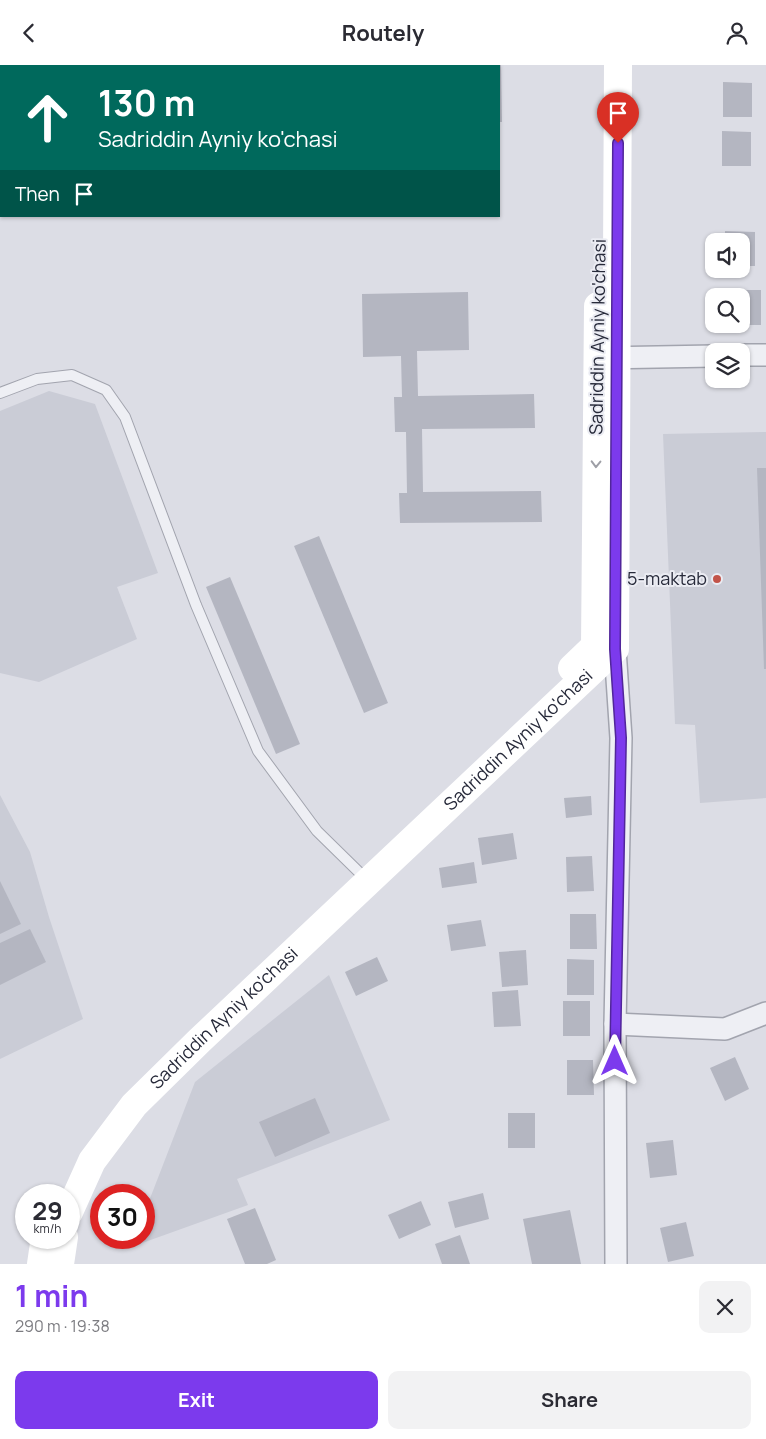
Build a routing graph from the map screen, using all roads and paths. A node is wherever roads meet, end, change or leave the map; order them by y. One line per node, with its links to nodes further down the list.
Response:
1 (600, 65): 6 (main road, Sadriddin Ayniy ko'chasi)
2 (618, 65): 6 (main road, Sadriddin Ayniy ko'chasi)
3 (750, 355): 4 (street)
4 (766, 355)
5 (705, 356): 6 (street)
6 (608, 358): 8 (main road, Sadriddin Ayniy ko'chasi)
7 (0, 393): 9 (lane)
8 (605, 648): 9 (main road, Sadriddin Ayniy ko'chasi); 11 (street)
9 (364, 876): 12 (main road, Sadriddin Ayniy ko'chasi); 13 (main road, Sadriddin Ayniy ko'chasi)
10 (766, 1013): 11 (street)
11 (615, 1024): 18 (street)
12 (63, 1184)
13 (80, 1188)
14 (43, 1249): 16 (main road)
15 (62, 1249): 17 (main road)
16 (40, 1264)
17 (60, 1264)
18 (616, 1264)

